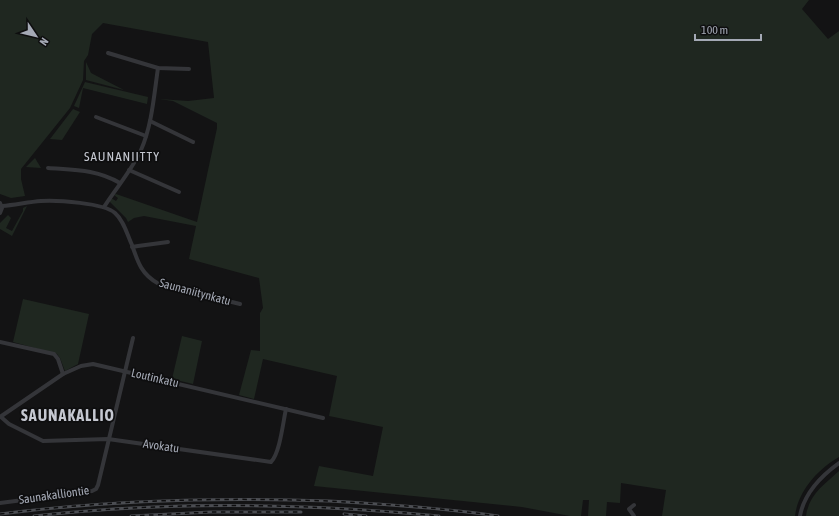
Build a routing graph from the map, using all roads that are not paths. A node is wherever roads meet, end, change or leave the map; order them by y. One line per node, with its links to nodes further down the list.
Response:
1 (108, 53): 2 (street)
2 (158, 68): 3 (street); 5 (street)
3 (189, 69)
4 (96, 117): 6 (street)
5 (150, 121): 6 (street); 7 (street)
6 (146, 136): 9 (street)
7 (193, 142)
8 (48, 168): 10 (street)
9 (129, 170): 10 (street); 11 (street)
10 (120, 183): 13 (street)
11 (179, 192)
12 (1, 204): 13 (street); 14 (street)
13 (104, 206): 16 (street, Saunaniitynkatu)
14 (0, 213)
15 (168, 242): 16 (street)
16 (132, 247): 17 (street, Saunaniitynkatu)
17 (240, 304)
18 (133, 338): 20 (street, Saunakalliontie)
19 (0, 342): 21 (street)
20 (125, 371): 21 (street, Loutinkatu); 22 (street, Loutinkatu); 25 (street, Saunakalliontie)
21 (64, 374): 23 (street, Loutinkatu)
22 (286, 409): 24 (street, Loutinkatu); 25 (street, Avokatu)
23 (0, 417): 25 (street, Avokatu)
24 (323, 418)
25 (108, 439): 27 (street, Saunakalliontie)
26 (839, 463): 30 (street)
27 (0, 503)
28 (634, 505): 29 (street)
29 (634, 516)
30 (800, 516)

